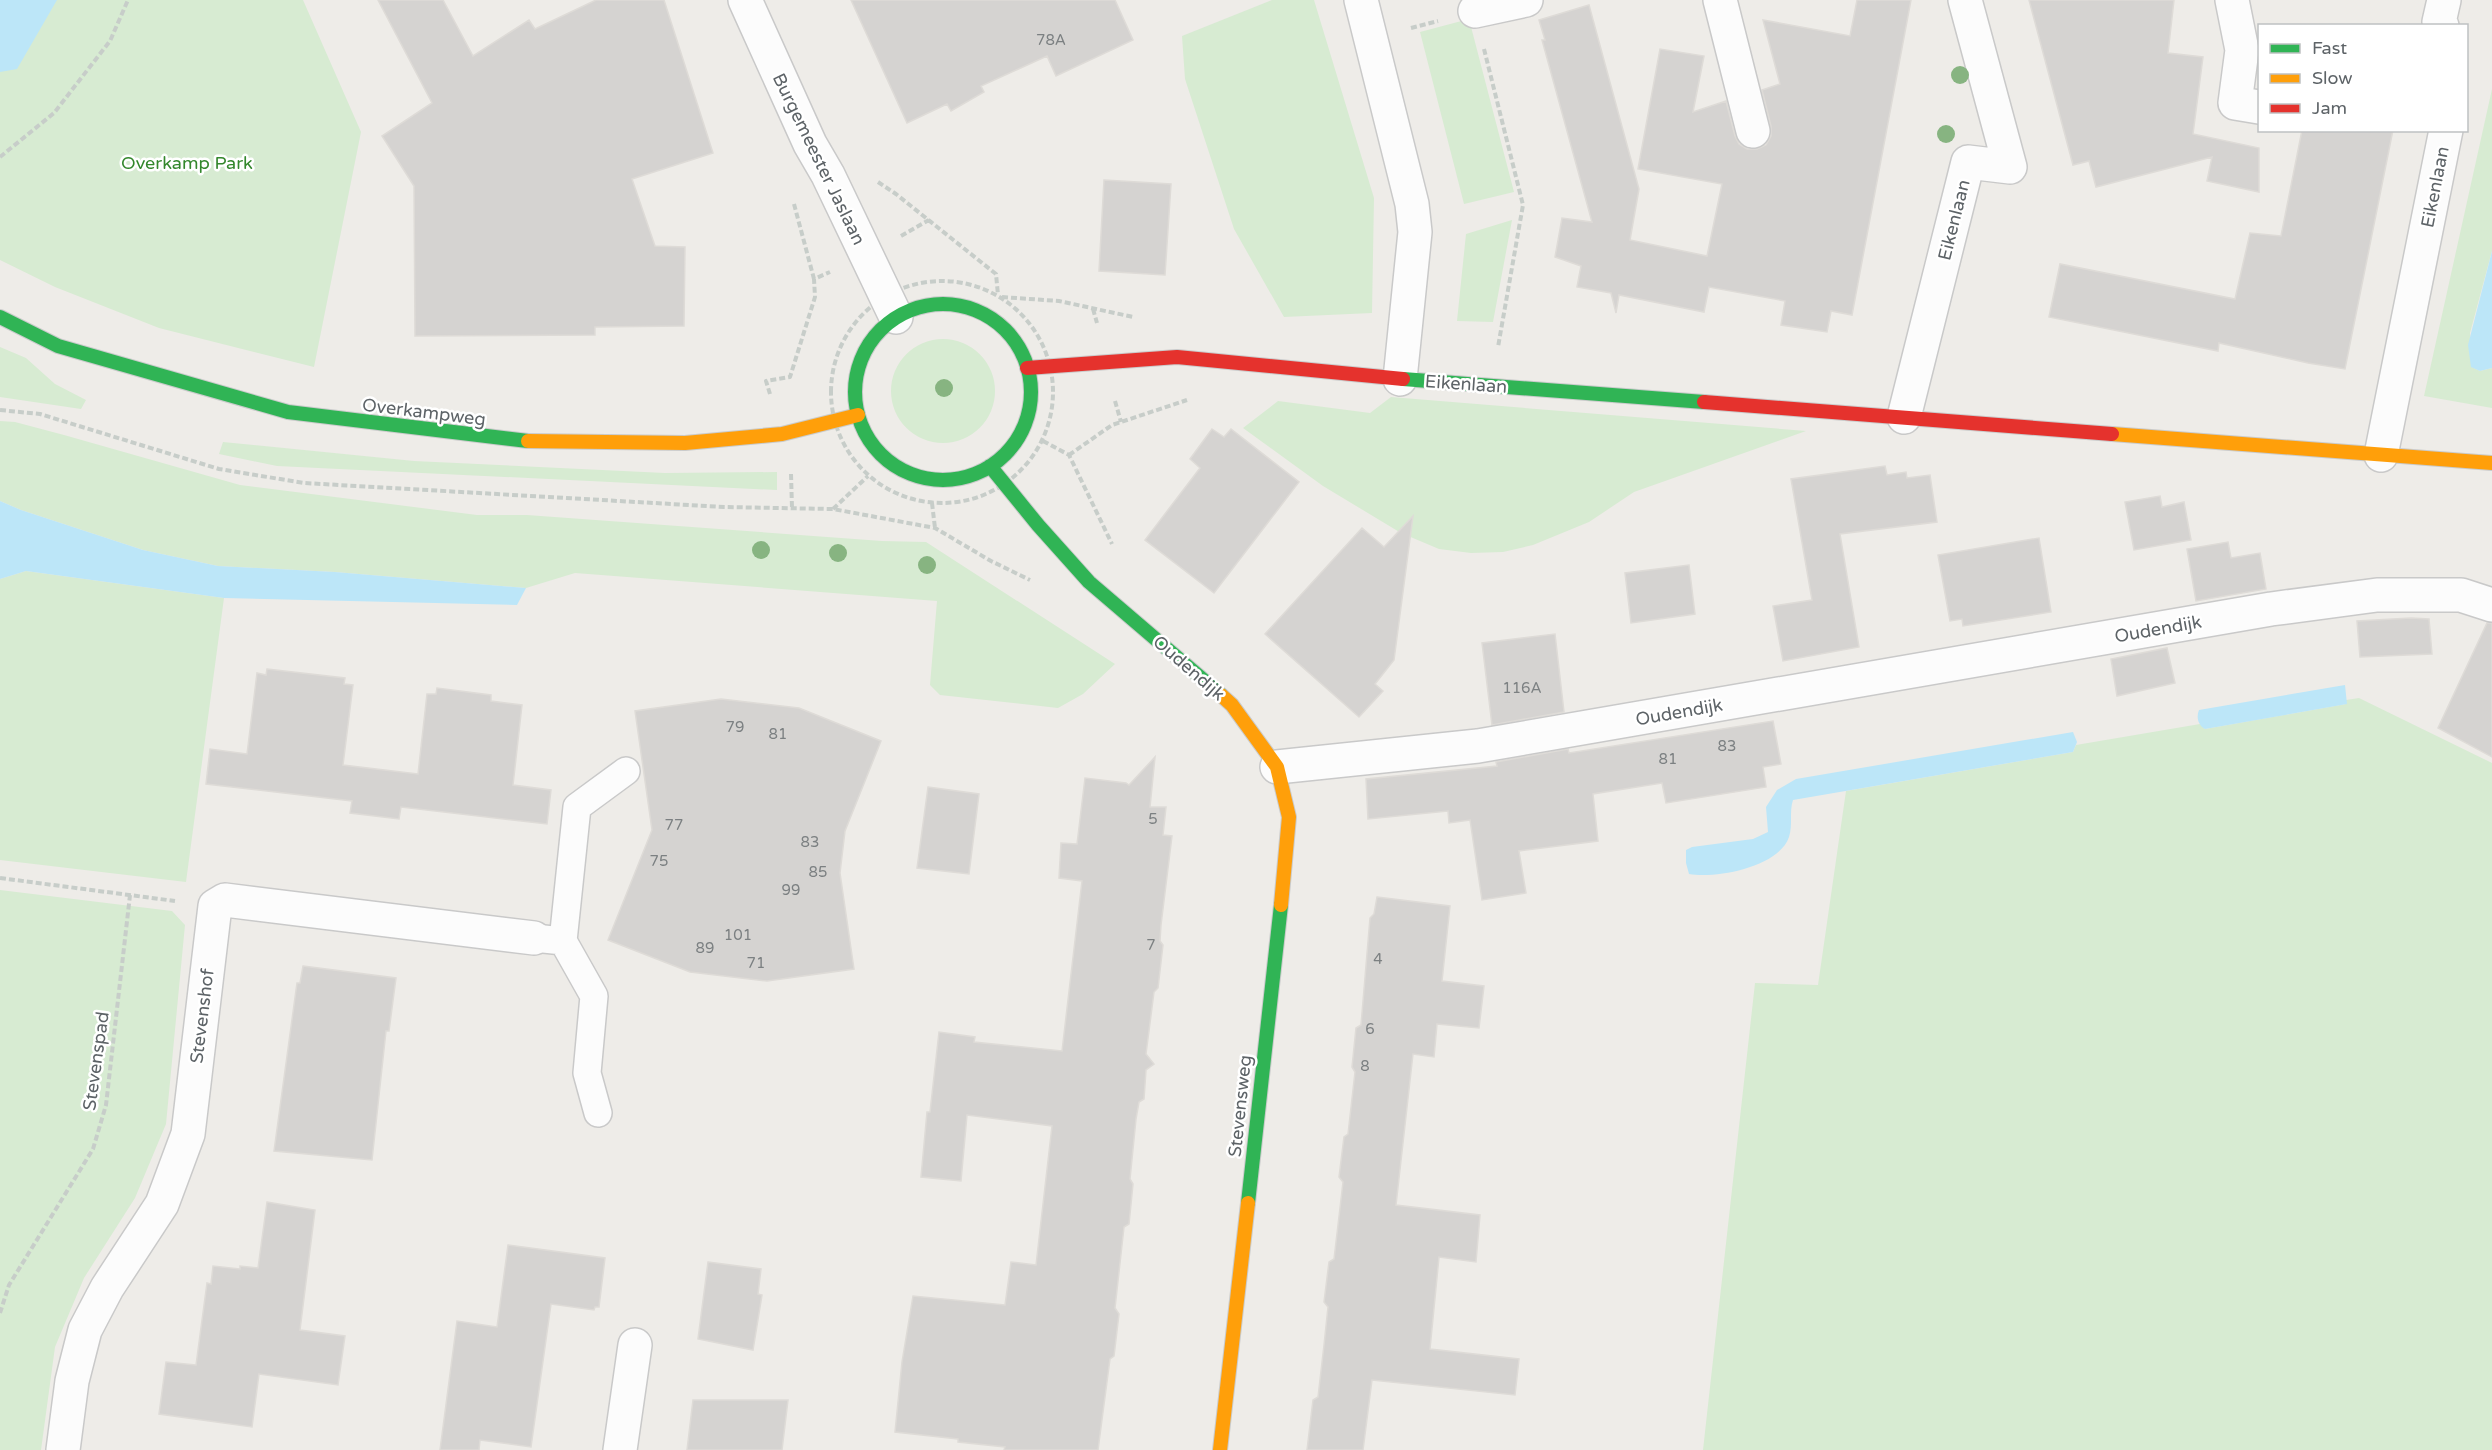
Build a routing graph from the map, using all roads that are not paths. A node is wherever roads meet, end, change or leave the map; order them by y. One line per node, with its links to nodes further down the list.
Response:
1 (744, 0): 13 (street, Burgemeester Jaslaan)
2 (1361, 0): 16 (street)
3 (1526, 0): 8 (street)
4 (1720, 0): 11 (street)
5 (1965, 0): 18 (street, Eikenlaan)
6 (2232, 0): 10 (street)
7 (2444, 0): 9 (street)
8 (1475, 11)
9 (2440, 24)
10 (2258, 107)
11 (1753, 131)
12 (2446, 132): 19 (street, Eikenlaan)
13 (891, 306): 15 (street); 17 (street)
14 (0, 317): 17 (street, Overkampweg)
15 (1027, 368): 16 (street, Eikenlaan); 21 (street)
16 (1400, 379): 18 (street, Eikenlaan)
17 (858, 415): 21 (street)
18 (1904, 417): 19 (street, Eikenlaan)
19 (2380, 455): 20 (street, Eikenlaan)
20 (2492, 463)
21 (990, 466): 23 (street, Oudendijk)
22 (2492, 605): 23 (street, Oudendijk)
23 (1276, 767): 30 (street, Stevensweg)
24 (626, 771): 25 (lane)
25 (548, 940): 26 (lane); 28 (street, Stevenshof)
26 (598, 1113)
27 (635, 1345): 29 (street)
28 (63, 1450)
29 (620, 1450)
30 (1220, 1450)

